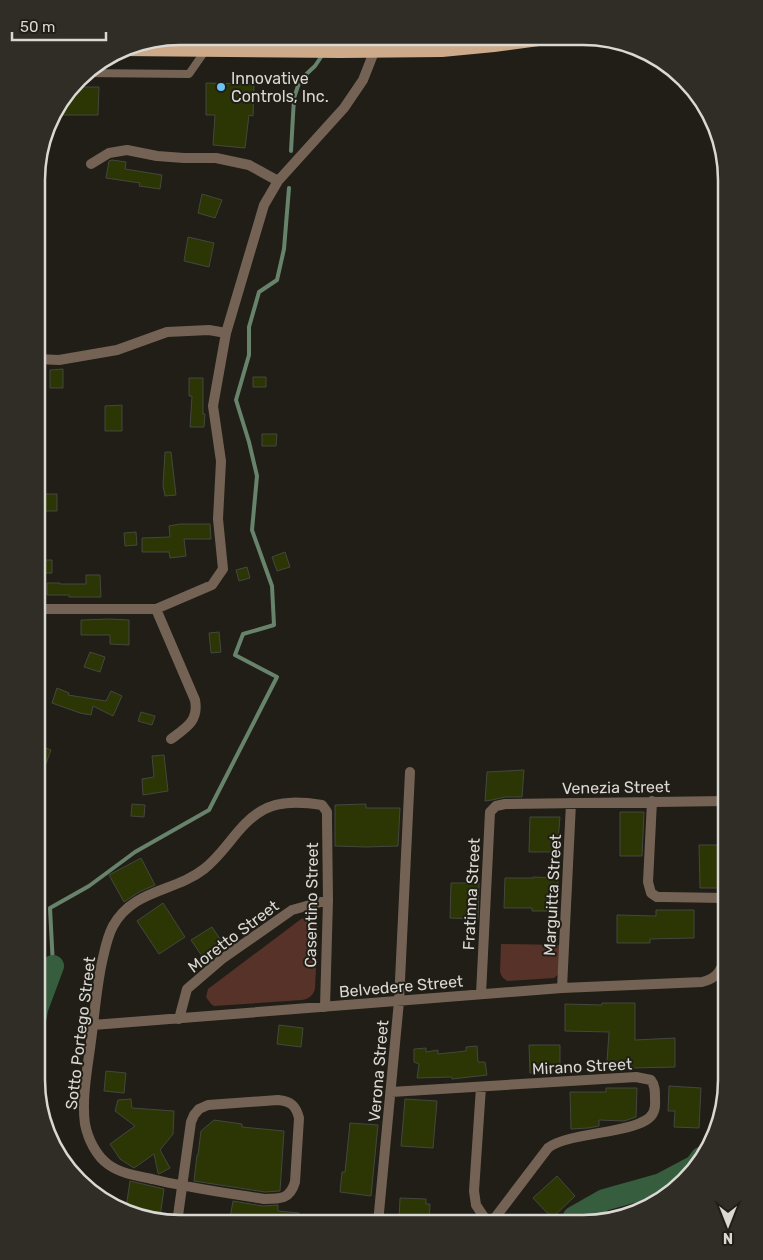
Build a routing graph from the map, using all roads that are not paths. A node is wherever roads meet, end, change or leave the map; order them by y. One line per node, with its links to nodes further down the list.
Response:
1 (500, 45): 4 (main road)
2 (143, 50): 3 (main road)
3 (205, 51): 4 (main road); 5 (lane)
4 (374, 52): 7 (street)
5 (98, 73)
6 (91, 164): 7 (street)
7 (278, 181): 8 (street)
8 (226, 333): 9 (street); 11 (street)
9 (45, 359)
10 (45, 609): 11 (street)
11 (156, 609): 12 (street)
12 (171, 739)
13 (410, 772): 24 (street, Verona Street)
14 (652, 801): 15 (street, Venezia Street); 16 (street, Venezia Street); 19 (street)
15 (718, 801)
16 (571, 803): 17 (street, Venezia Street); 22 (street, Marguitta Street)
17 (505, 804): 23 (street, Fratinna Street)
18 (322, 805): 20 (street, Casentino Street); 27 (street, Sotto Portego Street)
19 (718, 898)
20 (328, 900): 25 (street, Casentino Street); 26 (street, Moretto Street)
21 (718, 974): 22 (street, Belvedere Street)
22 (562, 988): 23 (street, Belvedere Street)
23 (482, 994): 24 (street, Belvedere Street)
24 (399, 1001): 25 (street, Belvedere Street); 29 (street, Verona Street)
25 (325, 1007): 26 (street, Belvedere Street)
26 (179, 1018): 27 (street, Belvedere Street)
27 (93, 1024): 30 (street, Sotto Portego Street)
28 (481, 1087): 29 (street, Mirano Street); 33 (street); 34 (street, Mirano Street)
29 (391, 1092): 32 (street, Verona Street)
30 (182, 1186): 30 (street); 31 (street)
31 (178, 1215)
32 (379, 1215)
33 (482, 1215)
34 (496, 1215)

